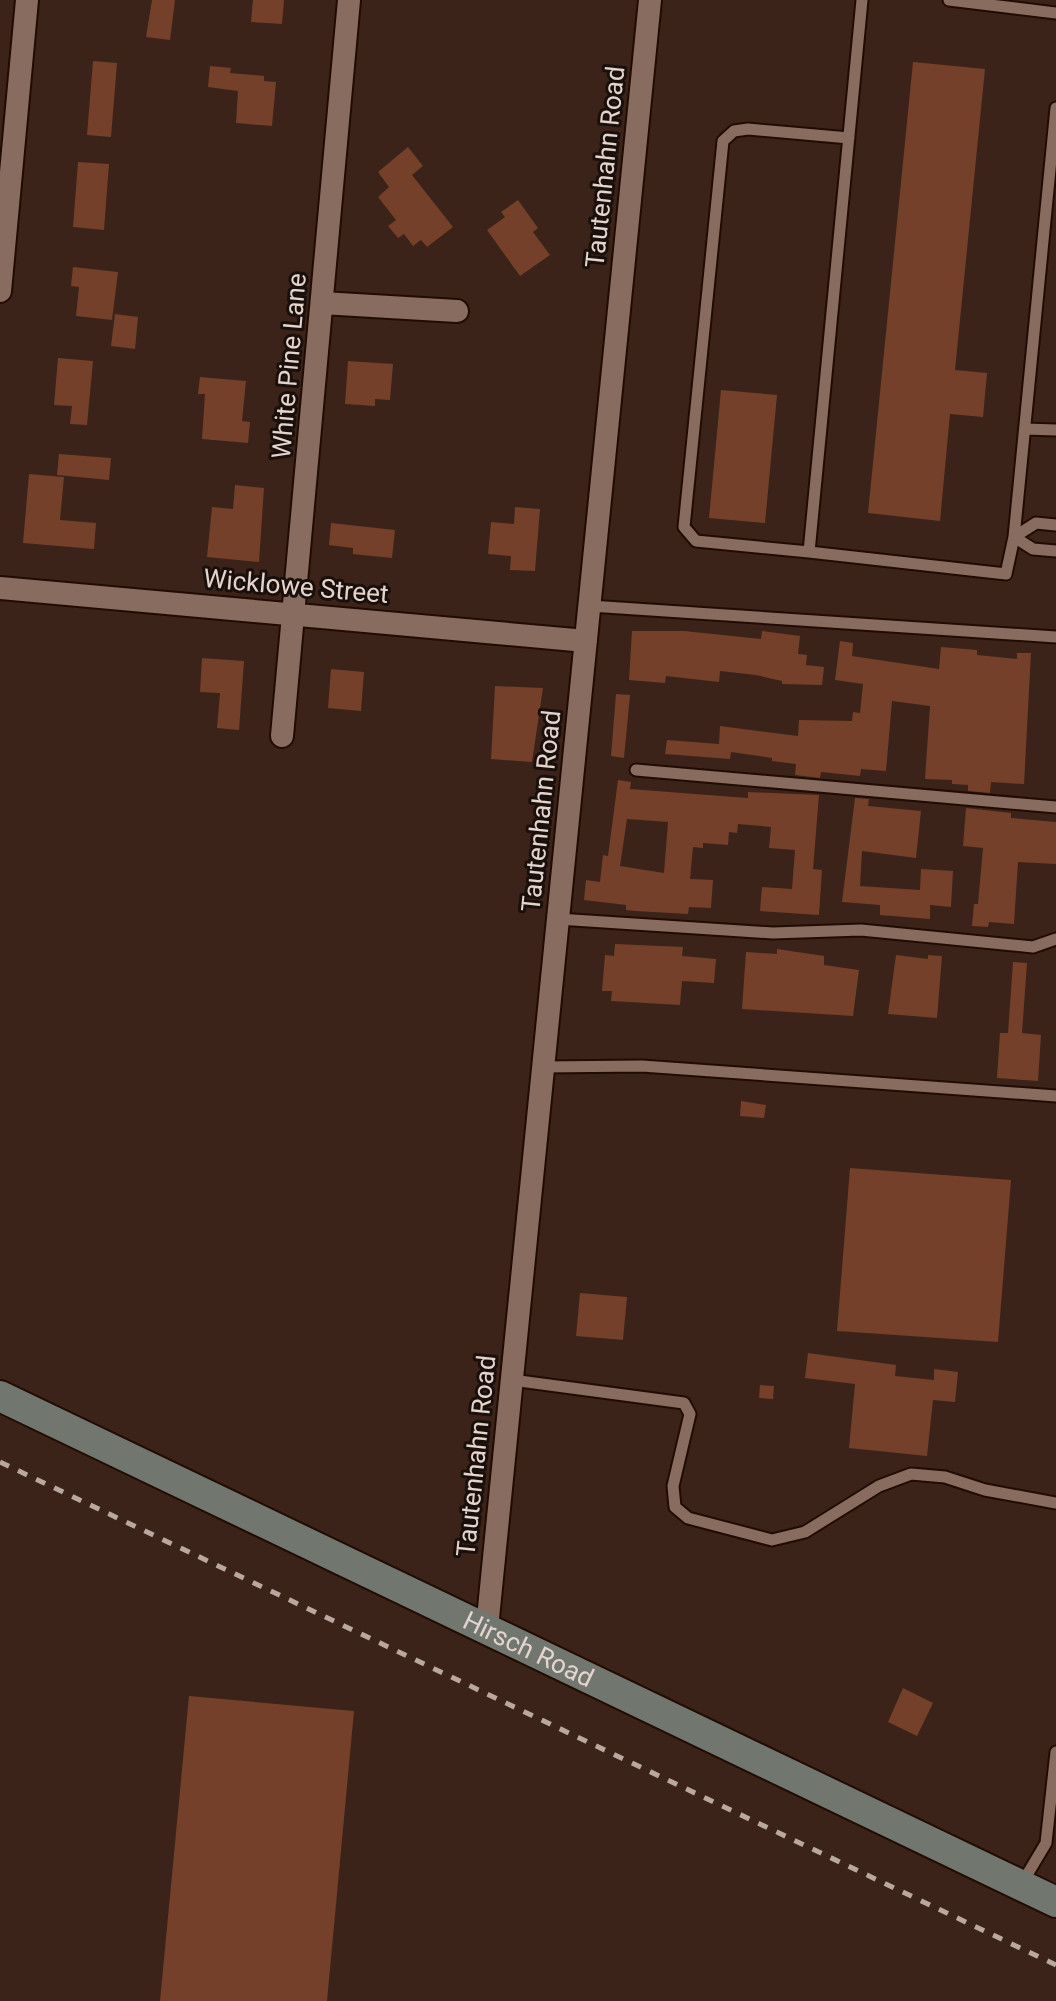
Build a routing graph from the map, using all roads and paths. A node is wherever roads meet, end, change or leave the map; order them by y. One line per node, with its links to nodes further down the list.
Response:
1 (27, 0): 9 (street)
2 (349, 0): 10 (street, White Pine Lane)
3 (650, 0): 19 (street, Tautenhahn Road)
4 (862, 0): 8 (lane)
5 (949, 0): 6 (lane)
6 (1056, 13)
7 (1056, 108): 12 (lane)
8 (849, 138): 17 (lane); 17 (lane)
9 (0, 291)
10 (322, 303): 11 (street); 20 (street, White Pine Lane)
11 (457, 311)
12 (1025, 429): 13 (lane); 15 (lane)
13 (1056, 430)
14 (1056, 525): 15 (lane)
15 (1014, 537): 16 (lane); 17 (lane)
16 (1056, 551)
17 (809, 552)
18 (0, 588): 20 (street, Wicklowe Street)
19 (590, 606): 21 (lane); 22 (street, Tautenhahn Road)
20 (295, 614): 22 (street, Wicklowe Street); 23 (street, White Pine Lane)
21 (1056, 637)
22 (586, 641): 26 (street, Tautenhahn Road)
23 (282, 736)
24 (636, 770): 25 (lane)
25 (1056, 807)
26 (558, 919): 27 (lane); 28 (street, Tautenhahn Road)
27 (1056, 939)
28 (543, 1067): 29 (lane); 30 (street, Tautenhahn Road)
29 (1056, 1096)
30 (512, 1380): 32 (lane); 33 (street, Tautenhahn Road)
31 (0, 1396): 33 (main road, Hirsch Road)
32 (1056, 1503)
33 (487, 1628): 36 (main road, Hirsch Road)
34 (1056, 1752): 35 (lane)
35 (1051, 1846): 36 (lane)
36 (1021, 1885): 37 (main road, Hirsch Road)
37 (1056, 1902)

